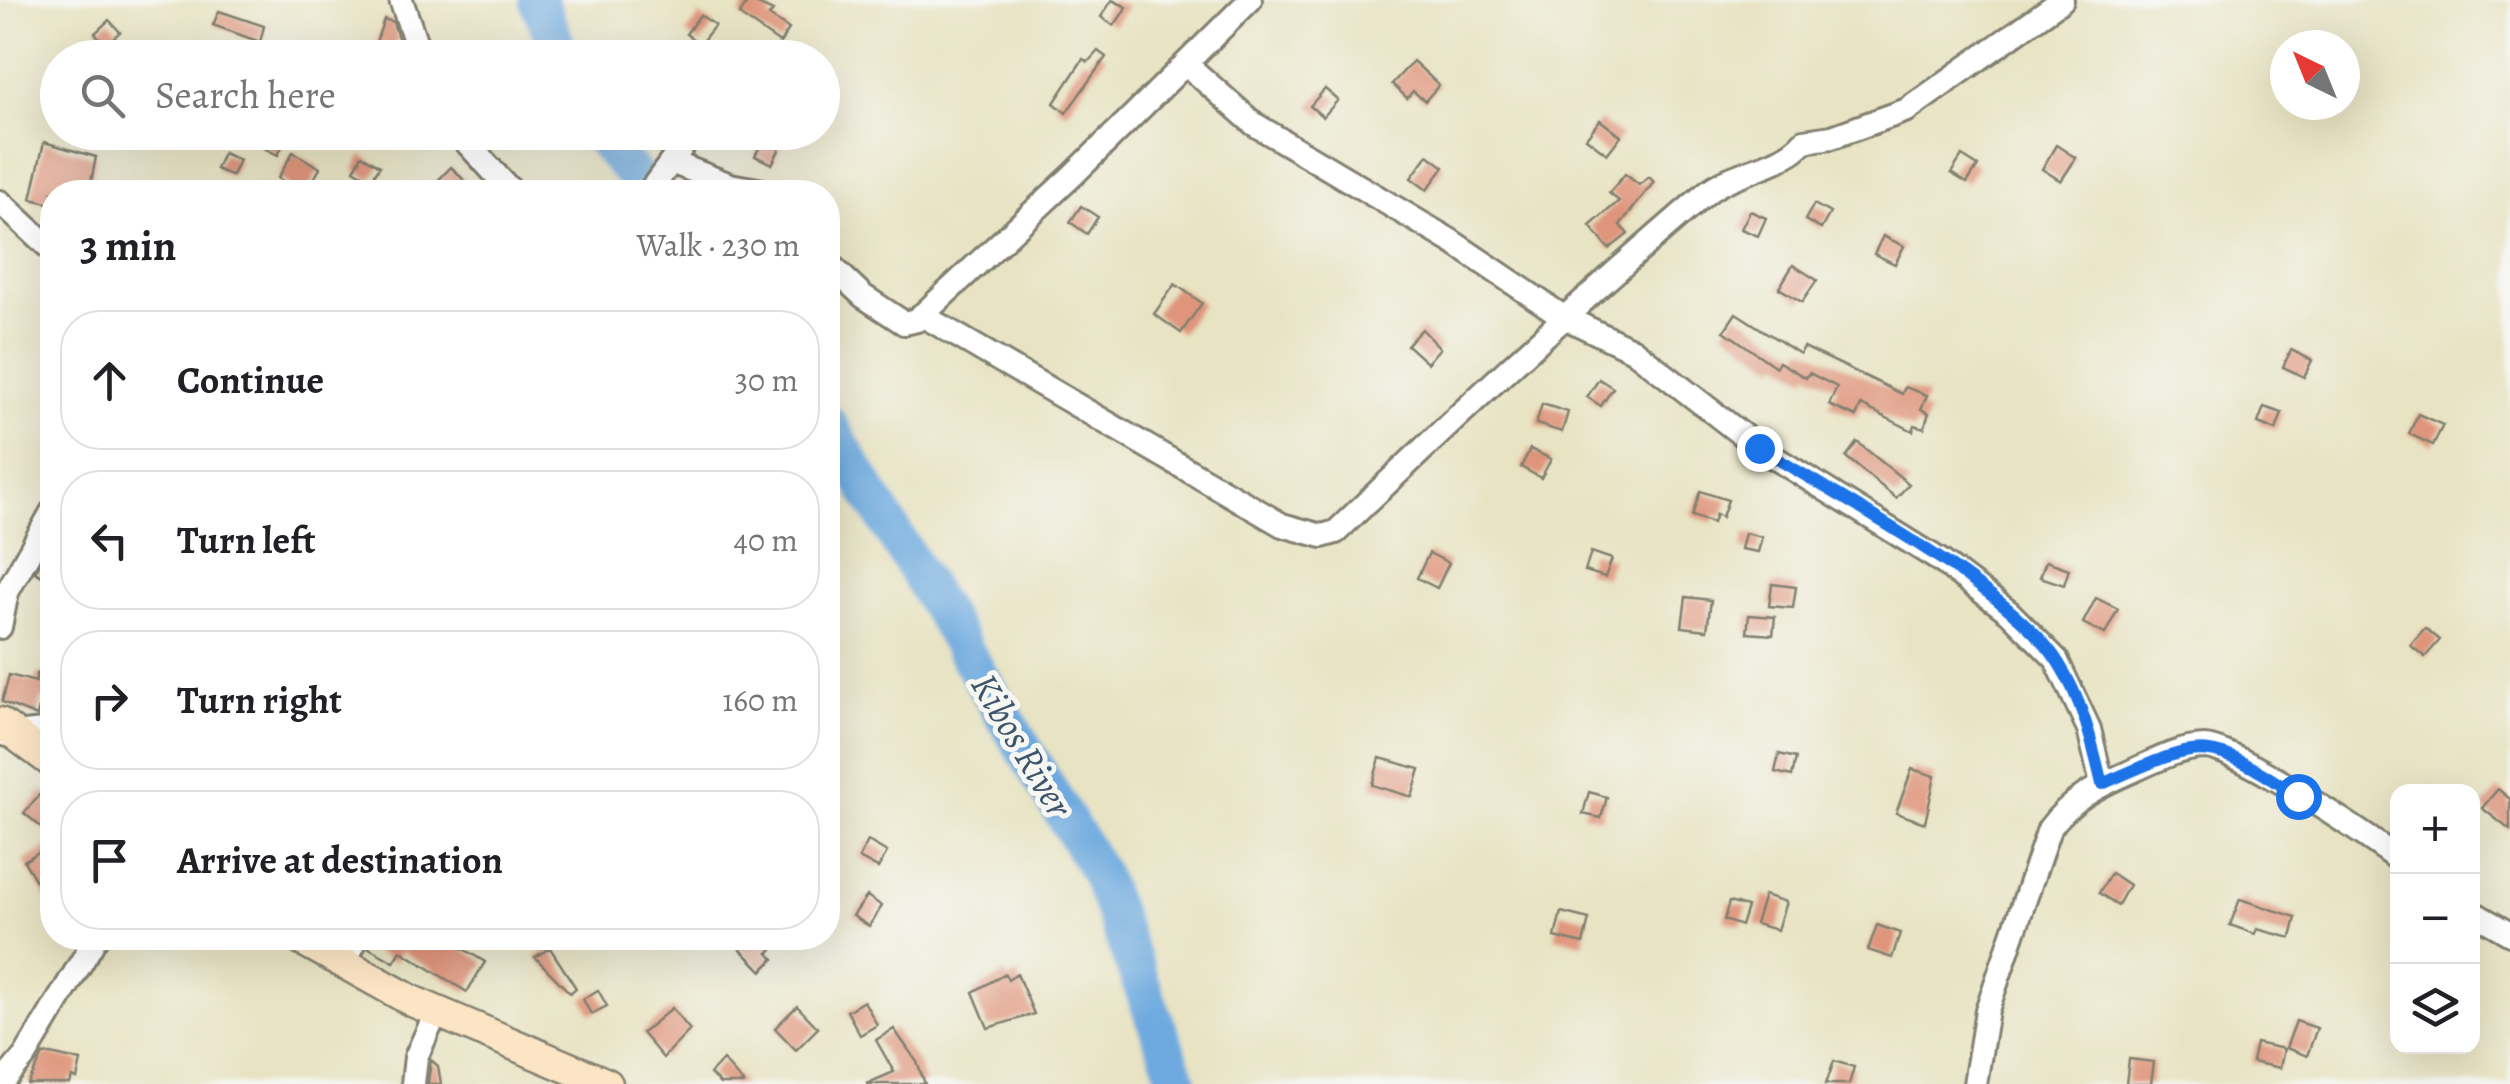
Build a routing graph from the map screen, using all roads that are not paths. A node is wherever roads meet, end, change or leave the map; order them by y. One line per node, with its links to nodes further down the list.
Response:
1 (401, 0): 4 (street)
2 (1250, 0): 5 (street)
3 (2062, 0): 15 (street)
4 (415, 40)
5 (1186, 64): 14 (street); 15 (street)
6 (473, 150): 9 (street)
7 (681, 150): 8 (street)
8 (662, 177): 10 (street)
9 (501, 180)
10 (688, 180)
11 (0, 202): 12 (street)
12 (40, 239)
13 (840, 273): 14 (street)
14 (922, 315): 15 (street)
15 (1562, 316): 21 (street)
16 (40, 533): 17 (street)
17 (0, 627)
18 (40, 730): 19 (street)
19 (6, 731): 20 (main road)
20 (40, 754)
21 (2102, 784): 22 (street); 31 (street)
22 (2390, 855)
23 (2480, 917): 24 (street)
24 (2510, 934)
25 (89, 950): 28 (street)
26 (350, 950): 27 (main road)
27 (437, 1011): 29 (street); 30 (main road)
28 (0, 1084)
29 (413, 1084)
30 (607, 1084)
31 (1974, 1084)

